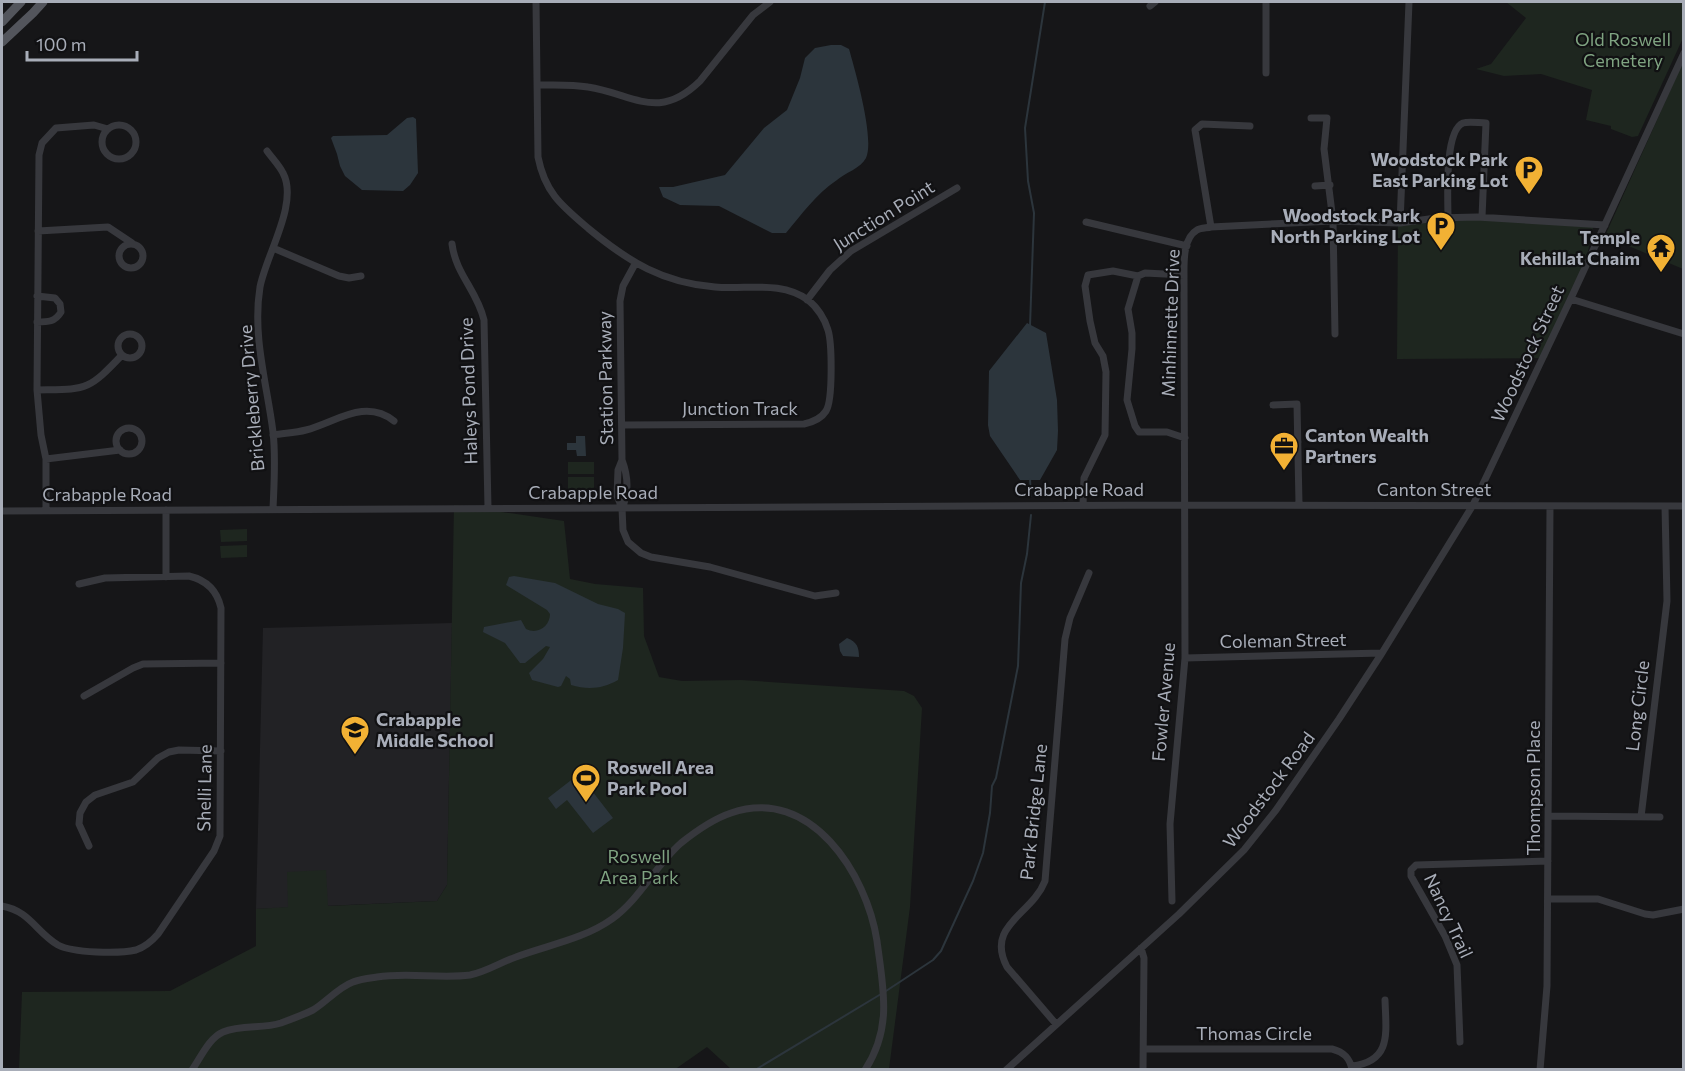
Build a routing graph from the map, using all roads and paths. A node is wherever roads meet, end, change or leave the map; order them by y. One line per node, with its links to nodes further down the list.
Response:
1 (21, 2): 7 (main road)
2 (43, 2): 8 (main road)
3 (536, 2): 11 (street, Junction Track)
4 (770, 2): 11 (street)
5 (1266, 2): 10 (street)
6 (1408, 2): 23 (street)
7 (2, 22)
8 (2, 42)
9 (1683, 53): 24 (street, Woodstock Street)
10 (1266, 73)
11 (537, 85): 31 (street, Junction Track)
12 (1311, 118): 16 (street)
13 (1250, 126): 25 (street)
14 (108, 129): 14 (street); 26 (street)
15 (267, 151): 30 (street, Brickleberry Drive)
16 (1330, 185): 17 (street); 21 (street)
17 (1315, 186)
18 (957, 188): 37 (street, Junction Point)
19 (1482, 217): 20 (street); 20 (street); 24 (street)
20 (1448, 218): 23 (street)
21 (1333, 221): 23 (street); 25 (street); 39 (street)
22 (1086, 222): 29 (street)
23 (1400, 223)
24 (1605, 225): 36 (street, Woodstock Street)
25 (1211, 227): 29 (street, Minhinnette Drive)
26 (38, 231): 27 (street); 35 (street)
27 (132, 243)
28 (452, 244): 59 (street, Haleys Pond Drive)
29 (1187, 246): 32 (street, Minhinnette Drive)
30 (273, 248): 33 (street); 46 (street, Brickleberry Drive)
31 (635, 264): 37 (street, Junction Track); 45 (street, Station Parkway)
32 (1184, 275): 34 (street); 47 (street, Minhinnette Drive)
33 (361, 276)
34 (1138, 276): 47 (street); 53 (street)
35 (38, 296): 38 (street); 38 (street)
36 (1571, 299): 40 (street); 55 (street, Woodstock Street)
37 (807, 300): 45 (street, Junction Track)
38 (37, 322): 42 (street)
39 (1335, 334)
40 (1683, 334)
41 (122, 355): 42 (street)
42 (37, 390): 51 (street)
43 (1273, 405): 49 (street)
44 (394, 421): 46 (street)
45 (622, 424): 60 (street, Station Parkway)
46 (273, 435): 61 (street, Brickleberry Drive)
47 (1185, 438): 54 (street, Minhinnette Drive)
48 (1274, 442): 49 (street)
49 (1298, 442): 52 (street)
50 (120, 450): 51 (street)
51 (45, 459): 64 (street)
52 (1299, 504): 54 (street, Canton Street); 55 (street, Canton Street)
53 (1083, 505): 54 (street, Crabapple Road); 60 (street, Crabapple Road)
54 (1184, 505): 70 (street, Fowler Avenue)
55 (1473, 505): 56 (street, Canton Street); 69 (street, Woodstock Road)
56 (1550, 506): 57 (street, Canton Street); 74 (street, Thompson Place)
57 (1665, 506): 58 (street, Canton Street); 75 (street, Long Circle)
58 (1683, 506)
59 (488, 508): 60 (street, Crabapple Road); 61 (street, Crabapple Road)
60 (622, 508): 68 (street, Station Parkway)
61 (273, 509): 62 (street, Crabapple Road)
62 (166, 510): 64 (street, Crabapple Road); 66 (street)
63 (2, 511): 64 (street, Crabapple Road)
64 (46, 511)
65 (1089, 573): 87 (street, Park Bridge Lane)
66 (166, 577): 67 (street, Shelli Lane); 71 (street, Shelli Lane)
67 (78, 584)
68 (836, 593)
69 (1382, 653): 70 (street, Coleman Street); 85 (street, Woodstock Road)
70 (1185, 658): 82 (street, Fowler Avenue)
71 (221, 663): 72 (street); 73 (street, Shelli Lane)
72 (84, 696)
73 (221, 751): 77 (street); 83 (street, Shelli Lane)
74 (1548, 816): 75 (street); 79 (street, Thompson Place)
75 (1641, 817): 76 (street)
76 (1660, 817)
77 (89, 846)
78 (1410, 857): 80 (street)
79 (1548, 861): 80 (street, Nancy Trail); 81 (street, Thompson Place)
80 (1416, 865): 88 (street, Nancy Trail)
81 (1548, 899): 84 (street); 95 (street, Thompson Place)
82 (1172, 901)
83 (2, 906)
84 (1683, 909)
85 (1141, 948): 87 (street, Woodstock Road); 89 (street)
86 (1386, 1000): 90 (street)
87 (1056, 1024): 93 (street, Woodstock Road)
88 (1460, 1042)
89 (1144, 1050): 90 (street, Thomas Circle); 94 (street)
90 (1352, 1068)
91 (192, 1070): 92 (street)
92 (866, 1070)
93 (1006, 1070)
94 (1143, 1070)
95 (1540, 1070)

